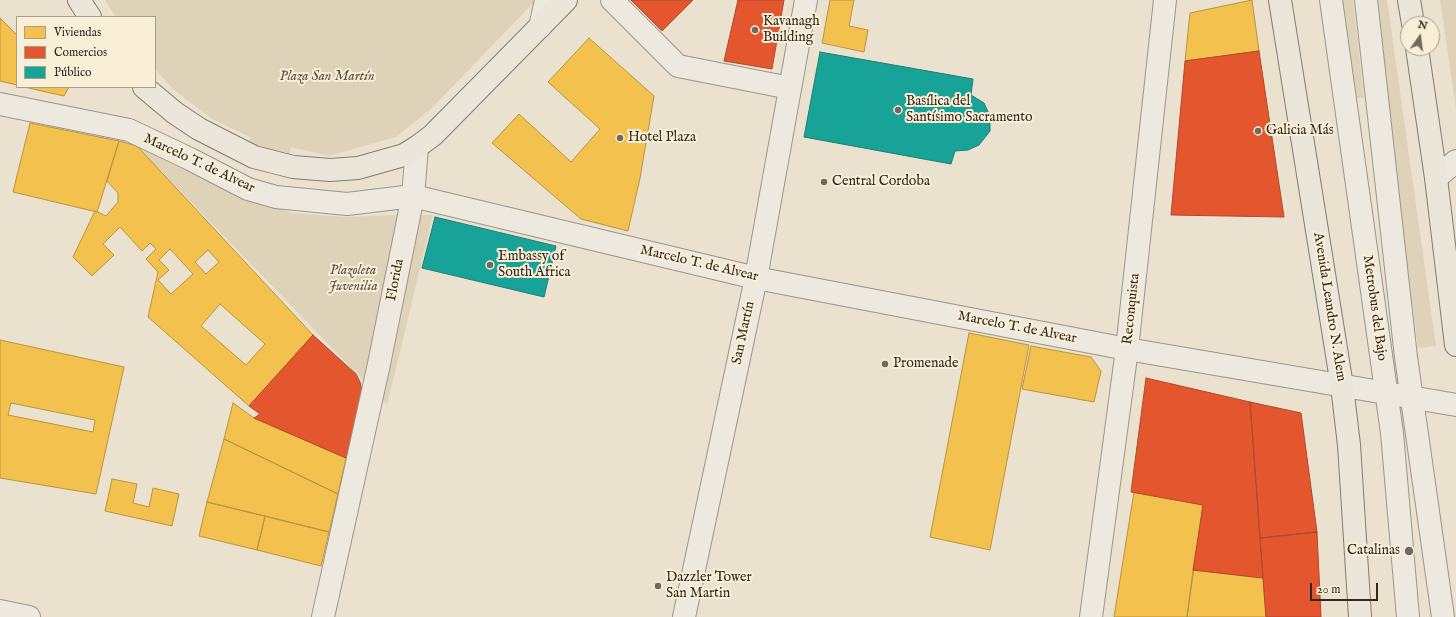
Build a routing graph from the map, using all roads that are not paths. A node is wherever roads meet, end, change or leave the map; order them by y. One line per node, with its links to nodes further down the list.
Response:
1 (78, 0): 11 (main road)
2 (546, 0): 13 (street)
3 (566, 0): 13 (main road)
4 (612, 0): 16 (street)
5 (806, 0): 16 (street, San Martín)
6 (1165, 0): 24 (street, Reconquista)
7 (1280, 0): 25 (main road, Avenida Leandro N. Alem)
8 (1331, 0): 26 (street, Metrobus del Bajo)
9 (1366, 0): 27 (street, Metrobus del Bajo)
10 (1409, 0): 12 (main road)
11 (89, 16)
12 (1412, 16)
13 (540, 27): 18 (main road)
14 (1418, 56): 20 (main road)
15 (145, 88): 18 (main road)
16 (790, 88): 22 (street, San Martín)
17 (0, 104): 21 (street, Marcelo T. de Alvear)
18 (417, 147): 21 (street, Florida)
19 (1456, 161): 20 (street)
20 (1436, 178): 23 (main road)
21 (413, 196): 22 (street, Marcelo T. de Alvear); 31 (street, Florida)
22 (756, 278): 24 (street, Marcelo T. de Alvear); 32 (street, San Martín)
23 (1456, 345)
24 (1127, 349): 25 (street, Marcelo T. de Alvear); 33 (street, Reconquista)
25 (1342, 386): 26 (street, Marcelo T. de Alvear); 34 (main road, Avenida Leandro N. Alem)
26 (1385, 392): 27 (street, Marcelo T. de Alvear); 35 (street, Metrobus del Bajo)
27 (1413, 397): 28 (street, Marcelo T. de Alvear); 36 (street, Metrobus del Bajo)
28 (1456, 404)
29 (0, 611): 30 (street)
30 (29, 617)
31 (323, 617)
32 (684, 617)
33 (1091, 617)
34 (1360, 617)
35 (1408, 617)
36 (1443, 617)

